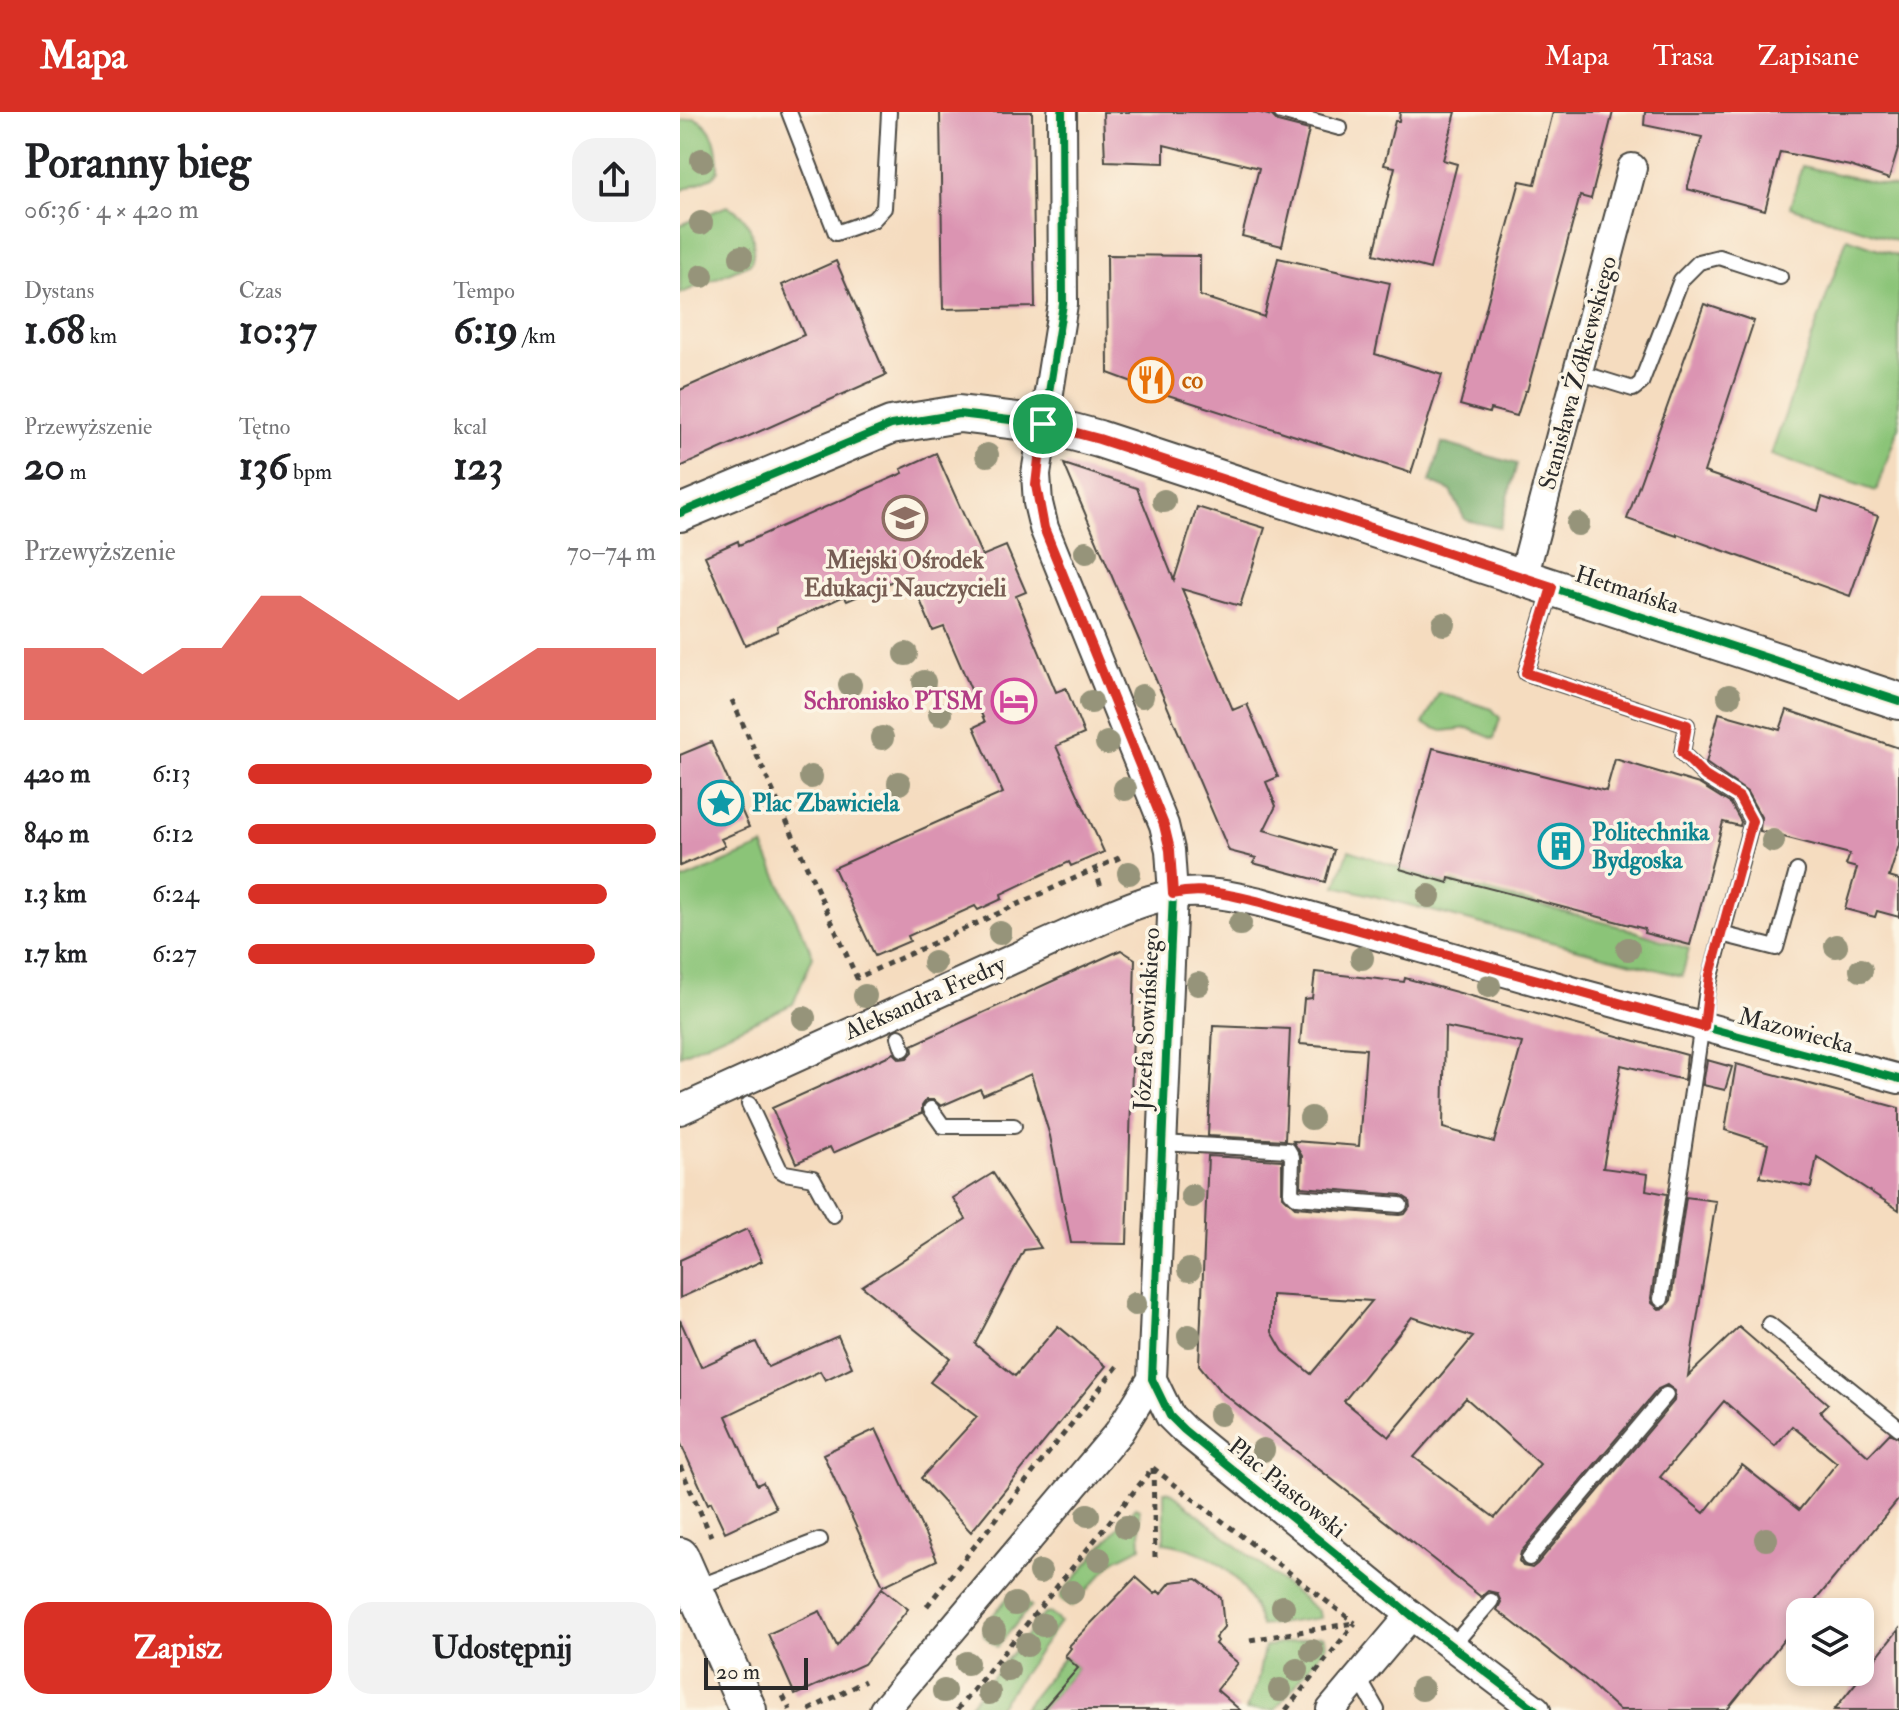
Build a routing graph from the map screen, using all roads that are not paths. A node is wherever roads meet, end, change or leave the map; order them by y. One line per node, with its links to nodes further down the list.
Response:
1 (789, 112): 2 (lane)
2 (889, 112)
3 (1062, 112): 9 (street, Józefa Sowińskiego)
4 (1281, 112): 5 (lane)
5 (1340, 128)
6 (1632, 168): 8 (street, Stanisława Żółkiewskiego)
7 (1780, 277): 8 (lane)
8 (1578, 372): 11 (street, Stanisława Żółkiewskiego)
9 (1043, 424): 10 (street, Hetmańska); 11 (street, Hetmańska); 14 (street, Józefa Sowińskiego)
10 (680, 513)
11 (1537, 583): 12 (street, Hetmańska); 15 (lane)
12 (1888, 697)
13 (1797, 871): 15 (lane)
14 (1173, 894): 16 (street, Mazowiecka); 20 (street, Aleksandra Fredry); 22 (street, Józefa Sowińskiego)
15 (1721, 934): 16 (lane)
16 (1704, 1027): 17 (street, Mazowiecka); 25 (lane)
17 (1899, 1079)
18 (749, 1104): 24 (lane)
19 (931, 1109): 21 (lane)
20 (680, 1110)
21 (1014, 1126)
22 (1161, 1143): 23 (lane); 27 (street, Józefa Sowińskiego)
23 (1400, 1205)
24 (833, 1215)
25 (1661, 1299)
26 (1769, 1324): 29 (lane)
27 (1152, 1379): 35 (street, Plac Piastowski); 39 (street)
28 (1666, 1395): 32 (lane)
29 (1899, 1428)
30 (820, 1540): 33 (lane)
31 (680, 1556): 33 (street)
32 (1529, 1558)
33 (694, 1588): 38 (street)
34 (1491, 1601): 36 (lane)
35 (1411, 1615): 36 (street, Plac Piastowski); 37 (street)
36 (1453, 1645): 42 (street, Plac Piastowski)
37 (1358, 1677): 40 (street); 41 (lane)
38 (748, 1710)
39 (884, 1710)
40 (1331, 1710)
41 (1377, 1710)
42 (1536, 1710)

